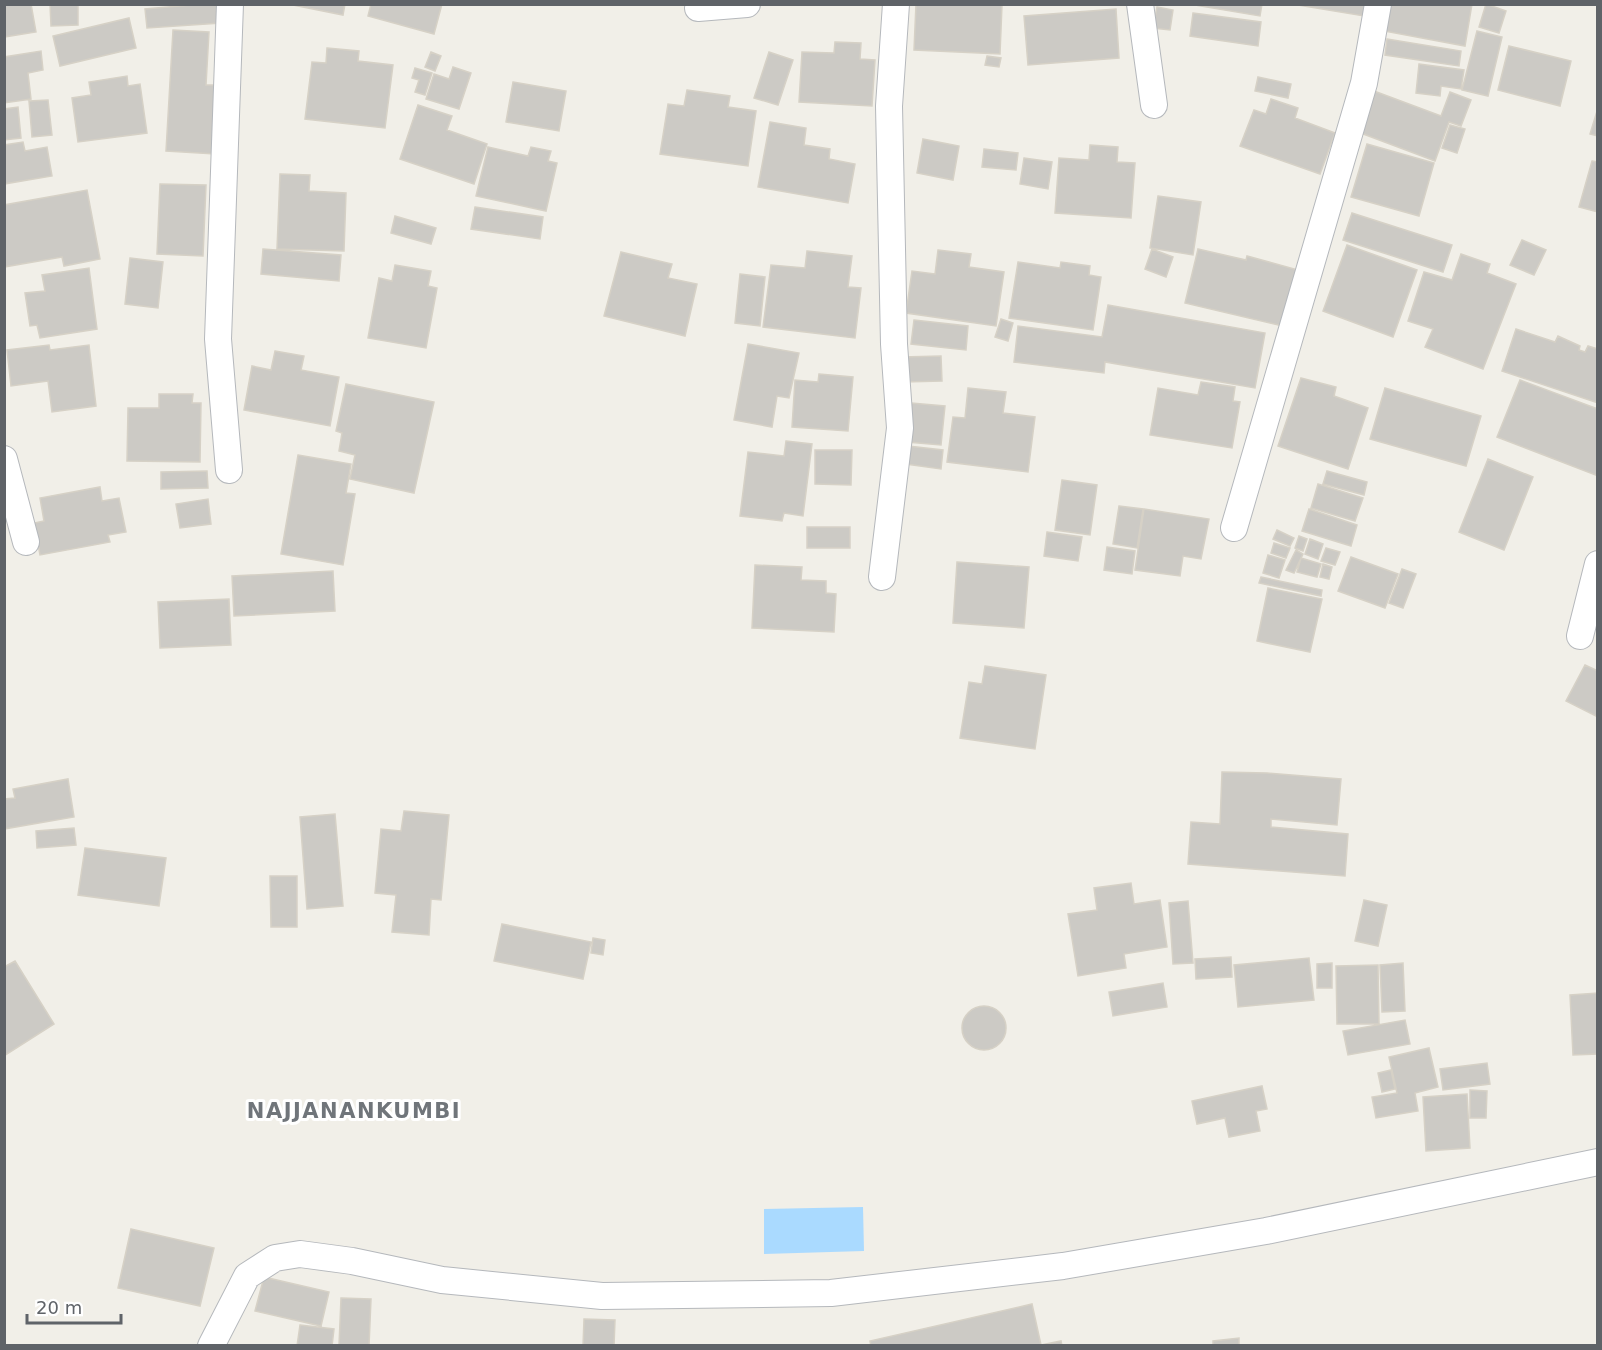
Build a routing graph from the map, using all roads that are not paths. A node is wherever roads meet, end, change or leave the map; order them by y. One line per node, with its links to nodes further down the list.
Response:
1 (230, 4): 9 (street)
2 (747, 4): 6 (street)
3 (896, 4): 13 (street)
4 (1140, 4): 7 (street)
5 (1378, 4): 10 (street)
6 (698, 8)
7 (1154, 105)
8 (4, 459): 11 (street)
9 (229, 470)
10 (1234, 528)
11 (26, 542)
12 (1598, 564): 14 (street)
13 (882, 577)
14 (1580, 636)
15 (1598, 1162): 16 (street)
16 (211, 1346)

